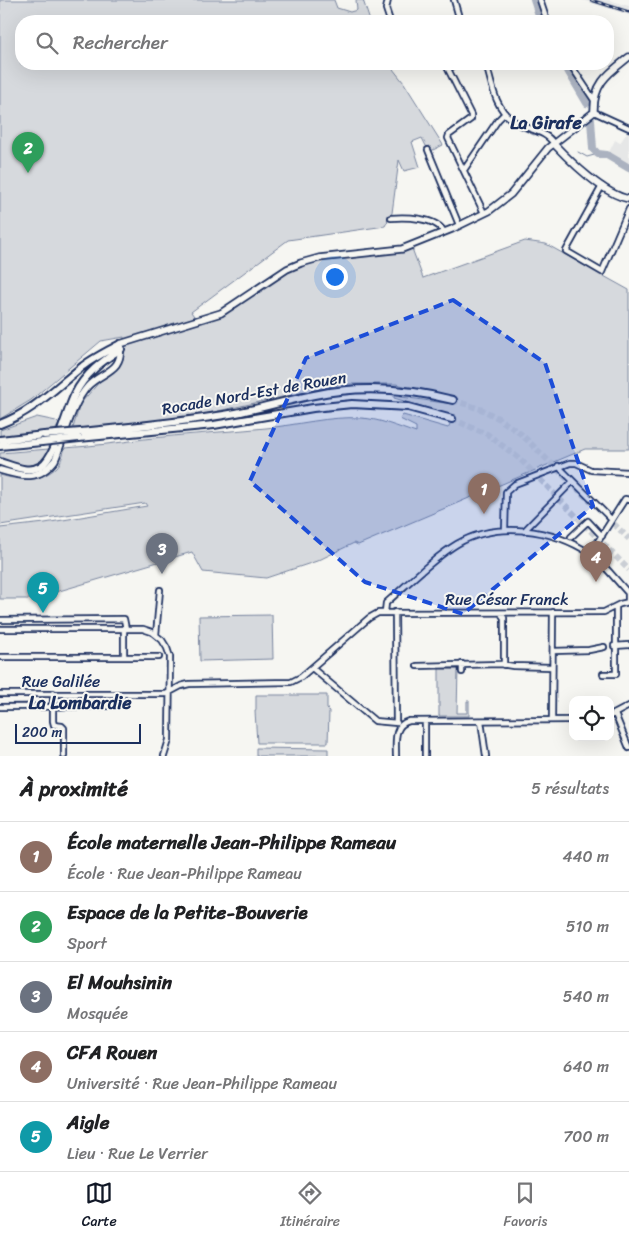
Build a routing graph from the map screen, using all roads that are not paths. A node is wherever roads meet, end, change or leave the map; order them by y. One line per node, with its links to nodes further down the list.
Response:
1 (388, 0): 4 (street)
2 (454, 0): 5 (street)
3 (540, 0): 6 (street)
4 (388, 15)
5 (458, 15)
6 (545, 15)
7 (629, 57): 11 (main road)
8 (448, 70): 19 (street)
9 (488, 70): 15 (street)
10 (574, 70): 13 (street)
11 (614, 70)
12 (614, 70): 13 (main road)
13 (594, 100): 14 (main road)
14 (594, 112): 16 (street); 17 (main road)
15 (505, 113): 17 (street); 19 (street)
16 (629, 128)
17 (554, 144): 20 (main road); 23 (main road)
18 (428, 150): 25 (street)
19 (464, 170): 23 (street)
20 (602, 186): 21 (main road); 22 (street)
21 (629, 199)
22 (629, 209)
23 (484, 213): 25 (main road)
24 (391, 218): 26 (street)
25 (459, 225): 26 (main road)
26 (444, 232): 27 (main road)
27 (121, 346): 30 (highway); 35 (highway); 37 (main road)
28 (453, 400): 31 (highway, Rocade Nord-Est de Rouen)
29 (452, 419): 31 (highway, Rocade Nord-Est de Rouen)
30 (0, 424)
31 (80, 435): 32 (highway, Rocade Nord-Est de Rouen, bridge)
32 (43, 439): 33 (highway, Rocade Nord-Est de Rouen); 34 (highway, Rocade Nord-Est de Rouen)
33 (0, 440)
34 (0, 446)
35 (0, 462)
36 (558, 466): 38 (street); 39 (street); 42 (street)
37 (0, 470)
38 (629, 472)
39 (573, 481): 41 (street); 43 (street)
40 (629, 500): 41 (street)
41 (612, 519): 44 (street)
42 (505, 530): 43 (street); 51 (street)
43 (524, 531): 46 (street)
44 (602, 536): 45 (street); 46 (street)
45 (572, 537)
46 (590, 554): 48 (street)
47 (160, 590): 58 (street)
48 (628, 593): 49 (street)
49 (628, 602): 50 (street, Rue César Franck)
50 (616, 607): 53 (street, Rue César Franck); 59 (street)
51 (385, 612): 52 (street, Rue César Franck); 71 (street, Rue Galilée)
52 (395, 612): 53 (street, Rue César Franck); 88 (street)
53 (553, 612): 62 (street)
54 (502, 615): 68 (street)
55 (0, 620): 57 (street)
56 (0, 629): 57 (street)
57 (125, 629): 58 (street); 65 (street)
58 (156, 634): 76 (street)
59 (614, 646): 60 (street); 74 (street)
60 (629, 646)
61 (604, 647): 62 (street)
62 (553, 650): 70 (street)
63 (0, 657): 65 (street)
64 (159, 657): 65 (street)
65 (124, 658)
66 (462, 664): 67 (street); 69 (street); 72 (street)
67 (478, 664): 68 (street); 73 (street)
68 (504, 665): 70 (street)
69 (417, 666)
70 (551, 667): 84 (street)
71 (312, 668): 76 (street, Rue Galilée); 88 (street)
72 (462, 672)
73 (478, 672)
74 (603, 674)
75 (53, 693): 77 (street, Rue Galilée); 78 (street, Rue Galilée); 81 (street)
76 (169, 693): 78 (street, Rue Galilée); 91 (street)
77 (0, 694)
78 (123, 695): 81 (street, Rue Galilée)
79 (629, 706): 82 (street)
80 (0, 707): 81 (street, Rue Galilée)
81 (53, 707): 90 (street)
82 (614, 714)
83 (614, 717): 89 (street)
84 (552, 719)
85 (569, 720): 87 (street)
86 (425, 721): 87 (street); 88 (street); 93 (street)
87 (481, 721): 94 (street)
88 (398, 724): 92 (street)
89 (629, 748)
90 (64, 756)
91 (164, 756)
92 (396, 756)
93 (425, 756)
94 (486, 756)

